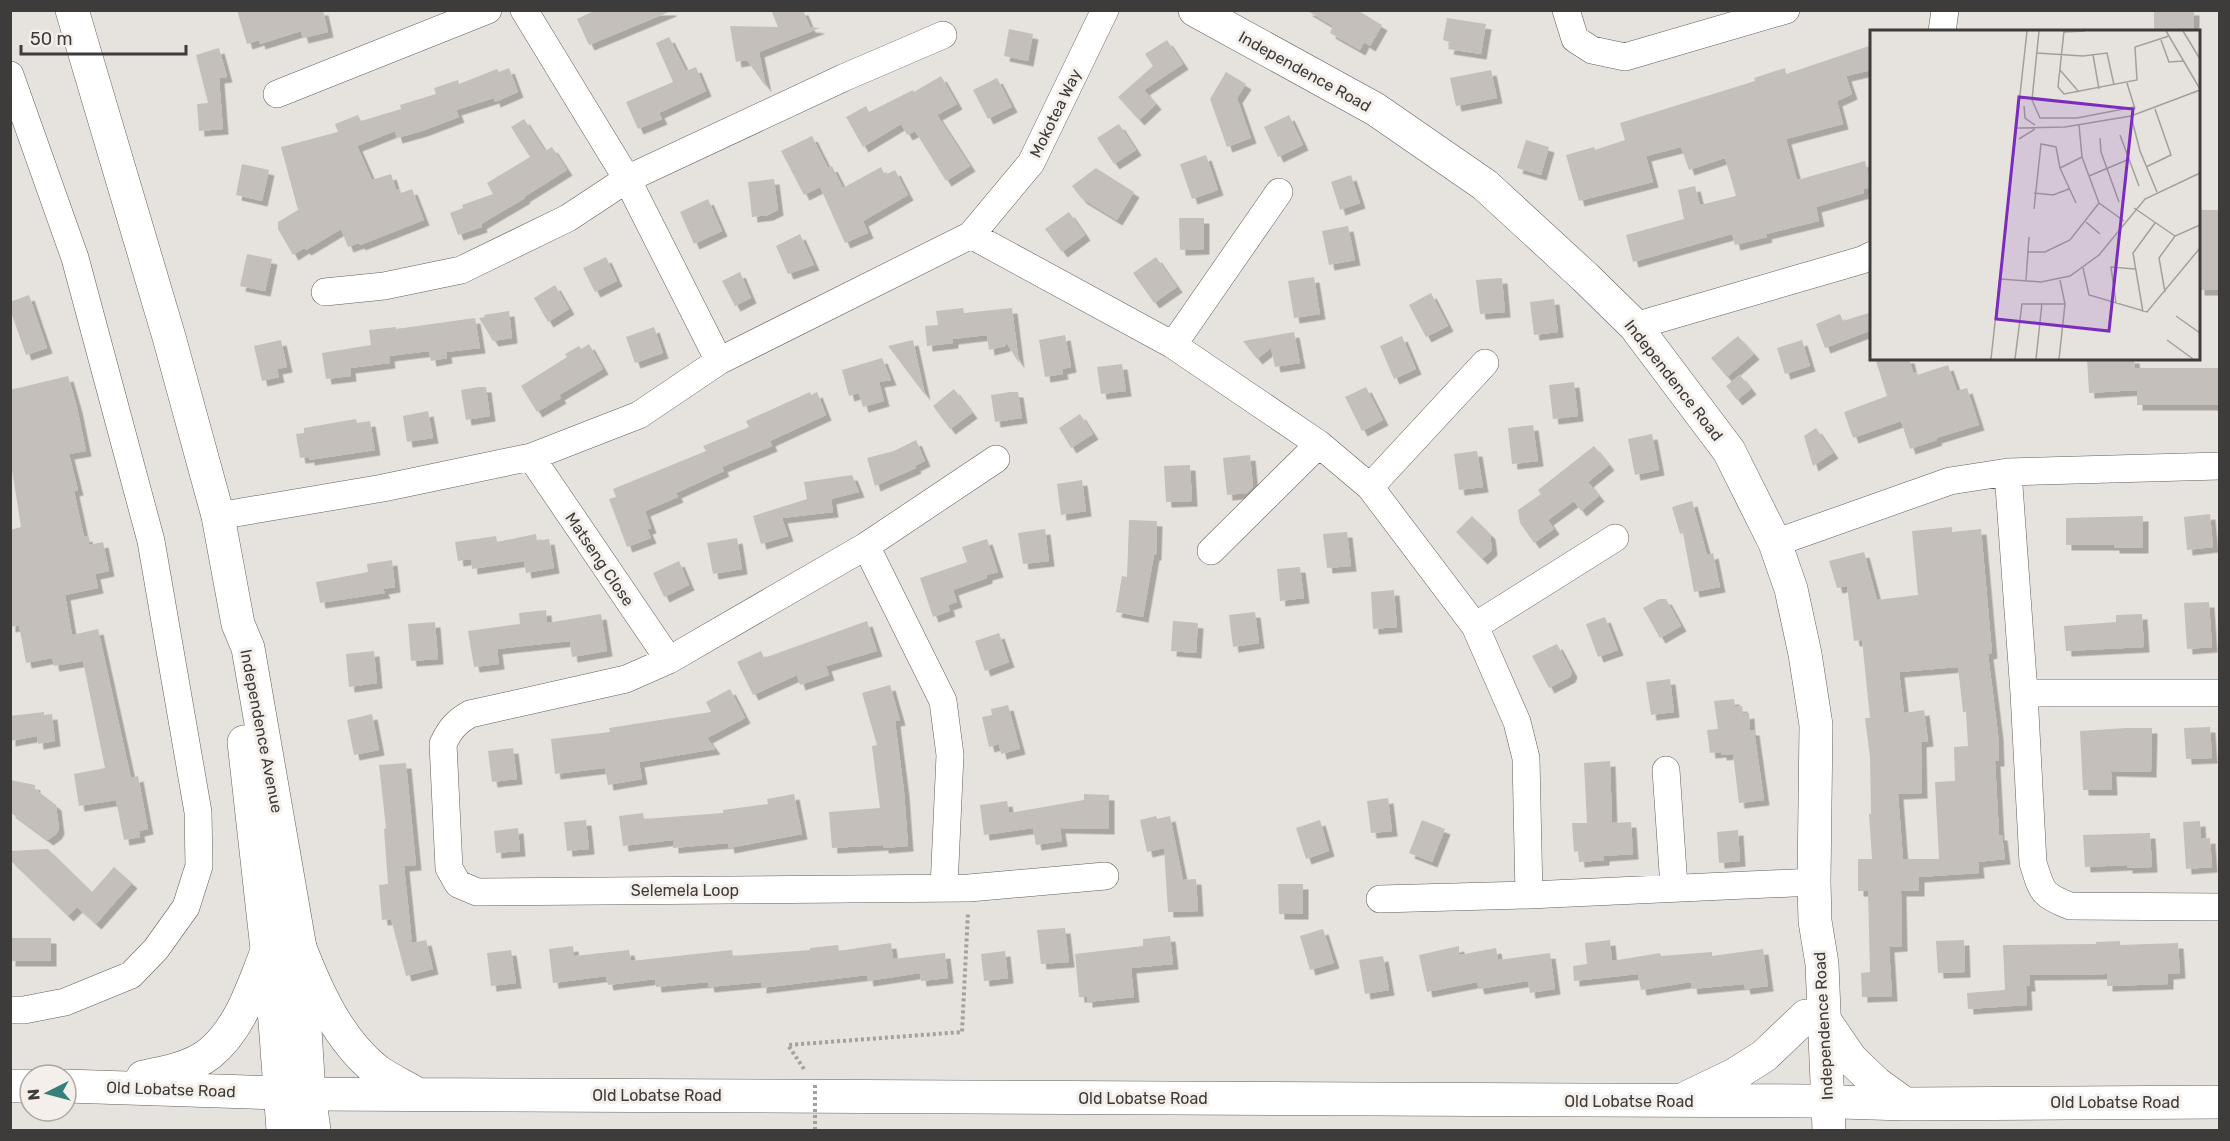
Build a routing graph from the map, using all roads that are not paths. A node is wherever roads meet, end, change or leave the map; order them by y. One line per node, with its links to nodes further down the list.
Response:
1 (488, 10): 12 (street)
2 (524, 10): 13 (street)
3 (1106, 10): 15 (street, Mokotea Way)
4 (1195, 10): 18 (street, Independence Road)
5 (1566, 10): 6 (street)
6 (1786, 10)
7 (1945, 10): 9 (street)
8 (74, 11): 28 (street)
9 (1942, 30)
10 (943, 35): 13 (street)
11 (10, 75): 48 (street)
12 (277, 94)
13 (627, 179): 17 (street); 20 (street)
14 (1279, 192): 19 (street)
15 (971, 235): 19 (street); 20 (street)
16 (1870, 256): 18 (street)
17 (325, 292)
18 (1635, 326): 30 (street, Independence Road)
19 (1173, 345): 22 (street)
20 (719, 361): 23 (street)
21 (1485, 363): 27 (street)
22 (1319, 444): 27 (street); 32 (street)
23 (531, 457): 28 (street); 35 (street, Matseng Close)
24 (996, 459): 31 (street, Selemela Loop)
25 (2220, 466): 26 (street)
26 (2008, 472): 30 (street); 36 (street)
27 (1370, 487): 34 (street)
28 (218, 516): 33 (street)
29 (1615, 538): 34 (street)
30 (1775, 543): 40 (street, Independence Road)
31 (866, 546): 35 (street, Selemela Loop); 42 (street)
32 (1211, 551)
33 (238, 624): 46 (street, Independence Avenue); 47 (street, Independence Avenue)
34 (1475, 626): 43 (street)
35 (669, 660): 42 (street, Selemela Loop)
36 (2024, 693): 37 (street); 45 (street)
37 (2220, 693)
38 (1666, 770): 41 (street)
39 (1105, 876): 42 (street, Selemela Loop)
40 (1814, 882): 41 (street); 49 (street, Independence Road)
41 (1674, 887): 43 (street)
42 (957, 888)
43 (1529, 895): 44 (street)
44 (1380, 899)
45 (2220, 907)
46 (300, 948): 52 (street, Independence Avenue); 53 (street)
47 (266, 954): 50 (street); 52 (street, Independence Avenue)
48 (10, 1010)
49 (1815, 1019): 54 (street); 56 (street); 57 (street, Independence Road)
50 (78, 1086)
51 (78, 1086): 52 (street, Old Lobatse Road)
52 (294, 1093): 53 (street, Old Lobatse Road); 58 (street, Independence Avenue); 59 (street, Independence Avenue)
53 (417, 1094): 54 (street, Old Lobatse Road)
54 (1678, 1102): 57 (street, Old Lobatse Road)
55 (2220, 1102): 56 (street, Old Lobatse Road)
56 (1905, 1104): 57 (street, Old Lobatse Road)
57 (1818, 1116)
58 (283, 1131)
59 (314, 1131)

